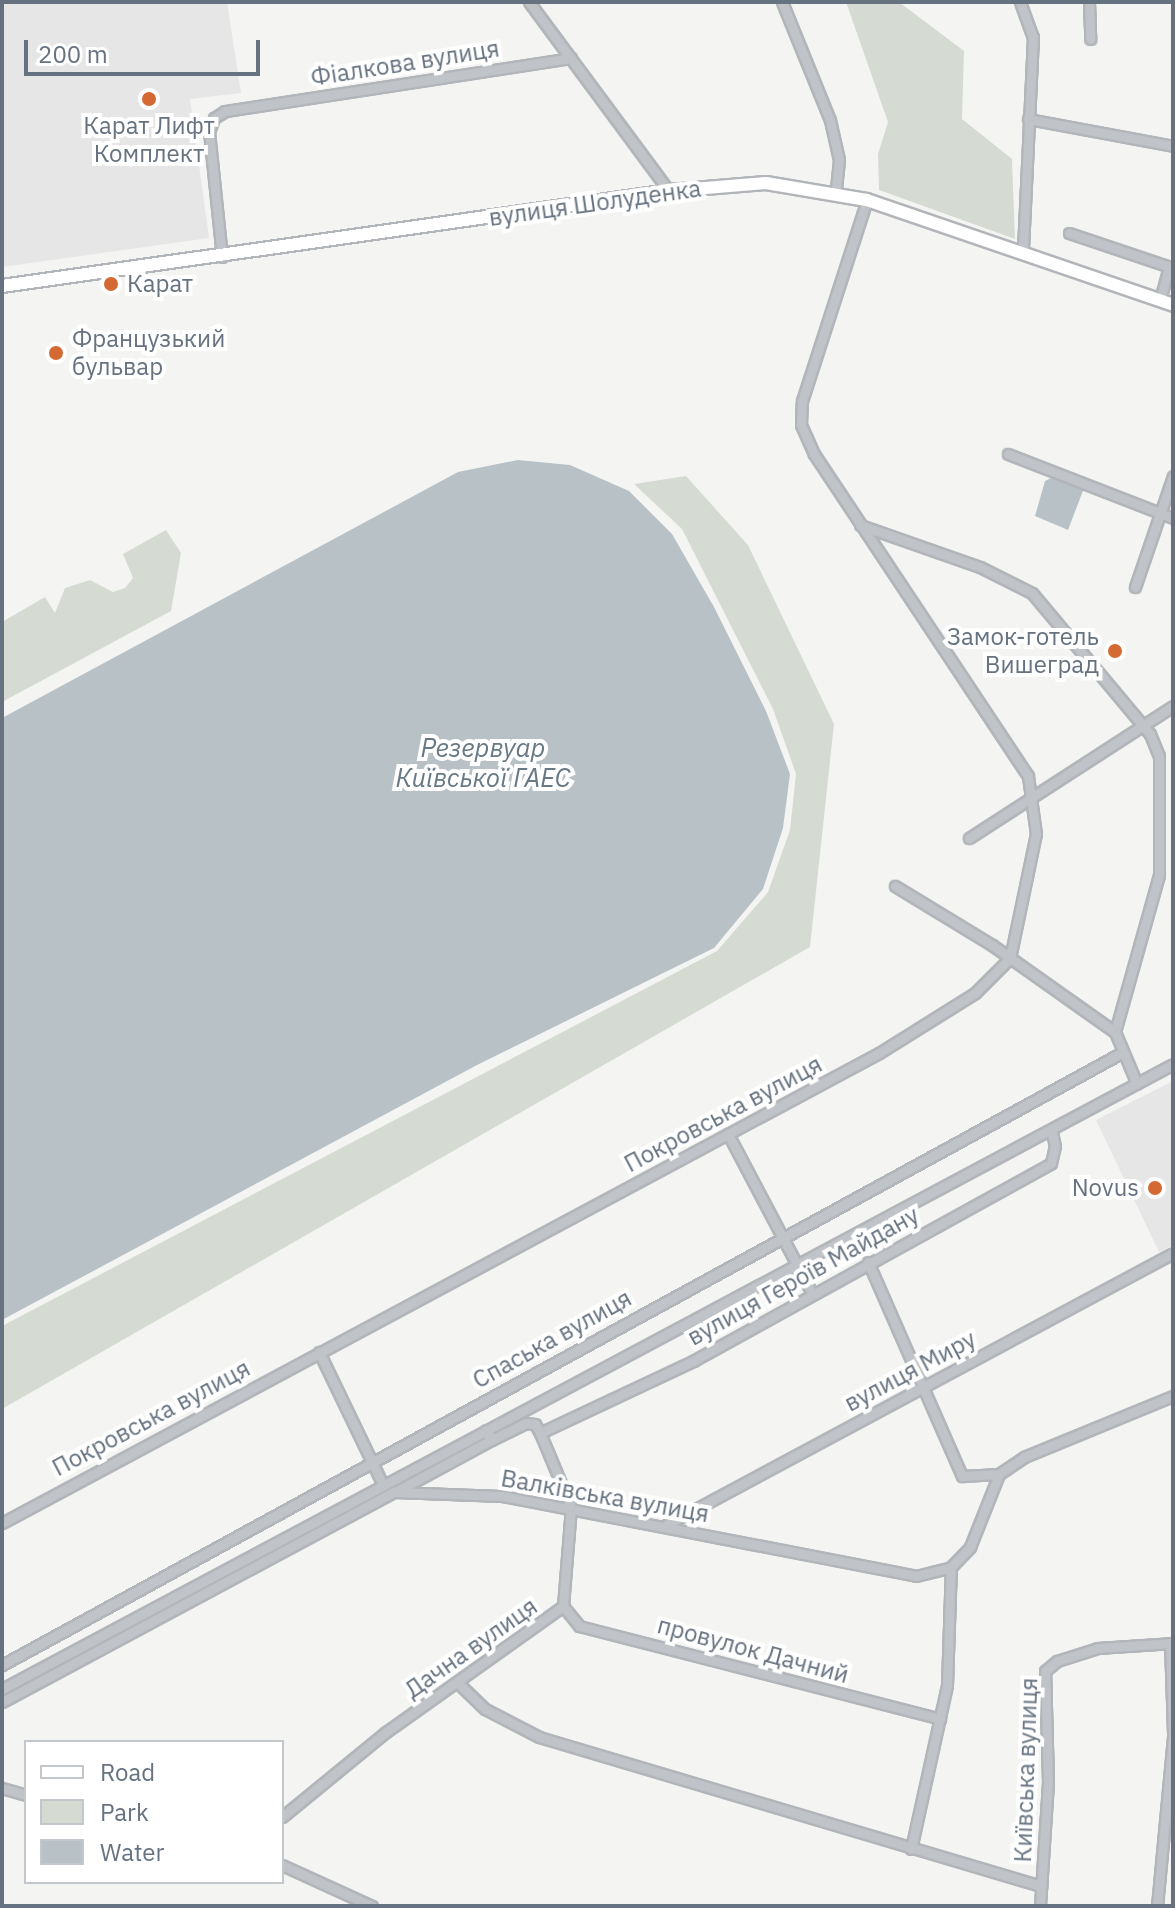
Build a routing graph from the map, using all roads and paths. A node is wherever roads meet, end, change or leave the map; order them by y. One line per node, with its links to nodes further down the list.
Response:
1 (529, 2): 6 (street)
2 (782, 2): 10 (street)
3 (1020, 2): 7 (street)
4 (1089, 2): 5 (street)
5 (1090, 39)
6 (571, 58): 9 (street); 14 (street, Фіалкова вулиця)
7 (1028, 119): 8 (street); 13 (street)
8 (1173, 146)
9 (669, 191): 10 (main road, вулиця Шолуденка); 14 (main road, вулиця Шолуденка)
10 (836, 191): 11 (main road, вулиця Шолуденка)
11 (867, 200): 13 (main road, вулиця Шолуденка); 23 (street)
12 (1069, 233): 15 (street)
13 (1023, 253): 17 (main road, вулиця Шолуденка)
14 (222, 257): 16 (main road, вулиця Шолуденка)
15 (1171, 267): 17 (street)
16 (2, 286)
17 (1160, 300): 18 (main road, вулиця Шолуденка)
18 (1173, 305)
19 (1008, 454): 21 (street)
20 (1173, 476): 21 (street)
21 (1160, 514): 22 (street); 24 (street)
22 (1173, 518)
23 (860, 525): 26 (street); 27 (street)
24 (1135, 587)
25 (1173, 706): 26 (street)
26 (1140, 725): 27 (street); 31 (street)
27 (1034, 796): 28 (street); 30 (street)
28 (969, 838)
29 (895, 886): 30 (street)
30 (1010, 958): 31 (street); 36 (street, Покровська вулиця)
31 (1115, 1032): 32 (street)
32 (1123, 1052): 34 (street); 37 (street, Спаська вулиця)
33 (1173, 1064): 34 (street, Спаська вулиця)
34 (1137, 1084): 35 (street, Спаська вулиця)
35 (1051, 1129): 39 (street, вулиця Героїв Майдану); 40 (street, Спаська вулиця)
36 (728, 1134): 37 (street); 42 (street, Покровська вулиця)
37 (779, 1237): 40 (street); 48 (street, Спаська вулиця)
38 (1173, 1253): 43 (street, вулиця Миру)
39 (868, 1262): 41 (street, вулиця Героїв Майдану); 43 (street)
40 (796, 1267): 41 (street); 45 (street, Спаська вулиця)
41 (812, 1293): 46 (street, вулиця Героїв Майдану)
42 (319, 1352): 48 (street); 53 (street, Покровська вулиця)
43 (924, 1386): 49 (street); 54 (street, вулиця Миру)
44 (1173, 1396): 49 (street)
45 (486, 1430): 47 (street); 50 (street, Спаська вулиця)
46 (540, 1433): 47 (street); 52 (street, Дачна вулиця)
47 (491, 1440): 51 (street)
48 (371, 1461): 50 (street); 60 (street, Спаська вулиця)
49 (999, 1474): 55 (street)
50 (383, 1485): 56 (street, Спаська вулиця)
51 (394, 1492): 52 (street, Валківська вулиця); 57 (street)
52 (571, 1507): 54 (street, Валківська вулиця); 58 (street, Дачна вулиця)
53 (2, 1523)
54 (666, 1525): 55 (street, Валківська вулиця)
55 (951, 1567): 64 (street)
56 (216, 1575): 57 (street); 62 (street, Спаська вулиця)
57 (222, 1585): 63 (street)
58 (563, 1606): 61 (street, Дачна вулиця); 64 (street, провулок Дачний)
59 (1172, 1643): 65 (street); 71 (street, Київська вулиця)
60 (2, 1665)
61 (458, 1683): 68 (street, Дачна вулиця); 69 (street)
62 (2, 1689)
63 (2, 1702)
64 (940, 1719): 69 (street)
65 (1173, 1736): 74 (street)
66 (2, 1788): 67 (street)
67 (24, 1794)
68 (284, 1815)
69 (911, 1849): 71 (street)
70 (284, 1866): 72 (street)
71 (1041, 1886): 73 (street, Київська вулиця)
72 (372, 1906)
73 (1040, 1906)
74 (1157, 1906)

